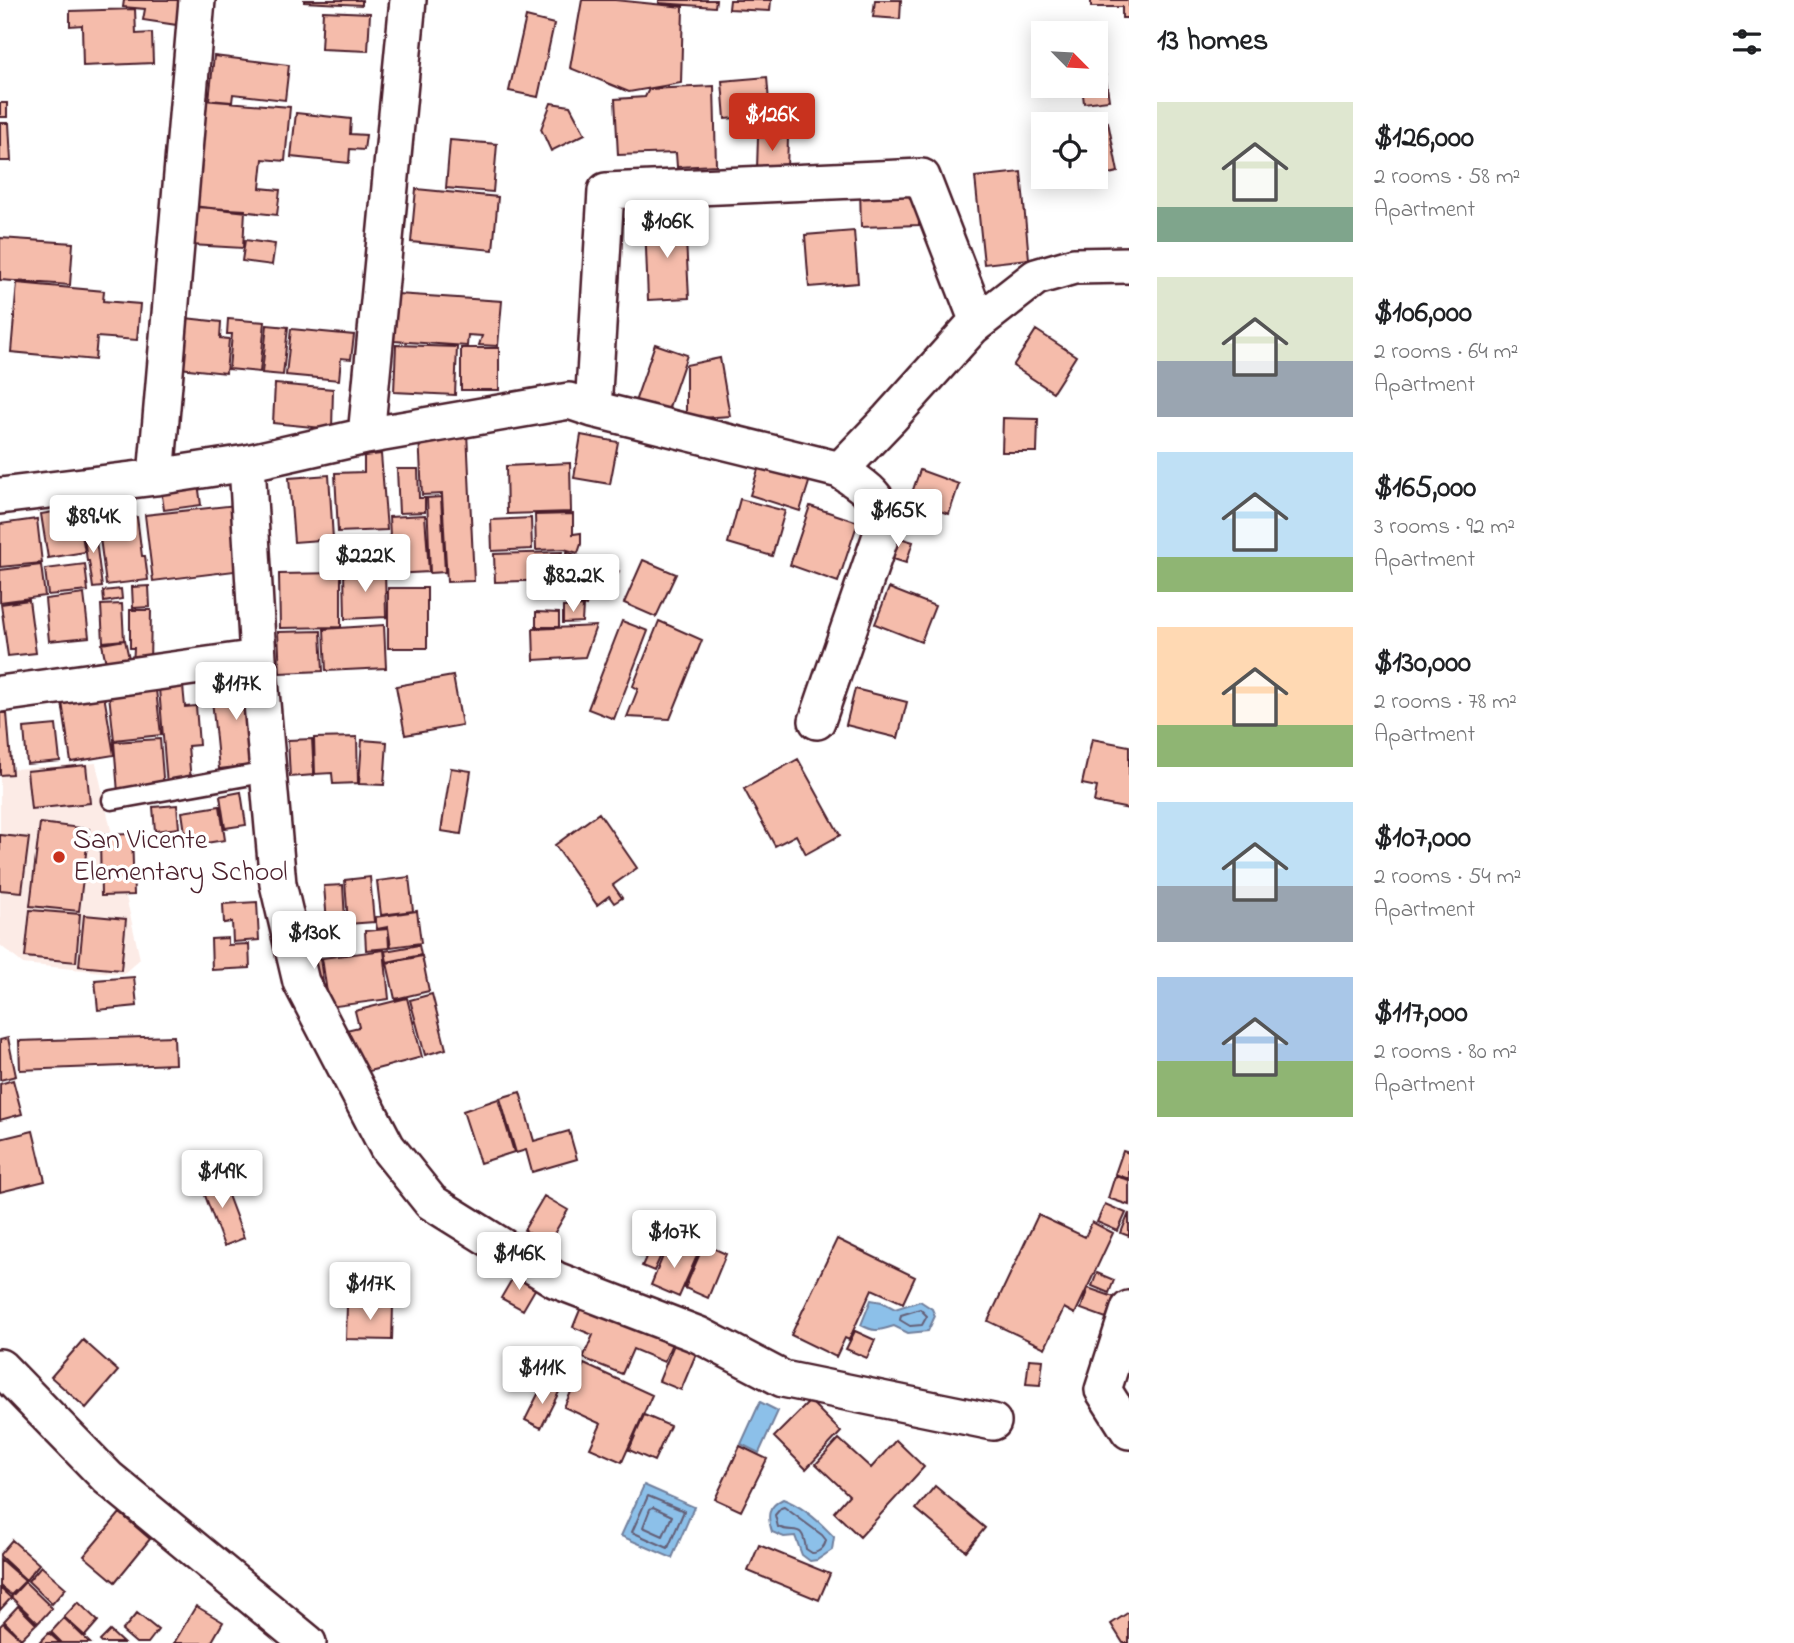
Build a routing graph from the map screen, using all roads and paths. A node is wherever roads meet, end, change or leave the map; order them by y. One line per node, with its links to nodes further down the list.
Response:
1 (197, 0): 9 (street)
2 (408, 0): 6 (street)
3 (1129, 265): 4 (street)
4 (978, 322): 5 (street); 8 (street)
5 (593, 409): 6 (street); 8 (street)
6 (366, 436): 7 (street)
7 (247, 463): 9 (street); 11 (street)
8 (840, 470): 13 (street)
9 (156, 477): 10 (street)
10 (0, 496)
11 (258, 658): 12 (street); 14 (street)
12 (0, 694)
13 (817, 721)
14 (268, 772): 15 (lane); 18 (street)
15 (112, 800)
16 (1129, 1309): 19 (street)
17 (0, 1367): 20 (street)
18 (993, 1422)
19 (1129, 1431)
20 (308, 1643)

